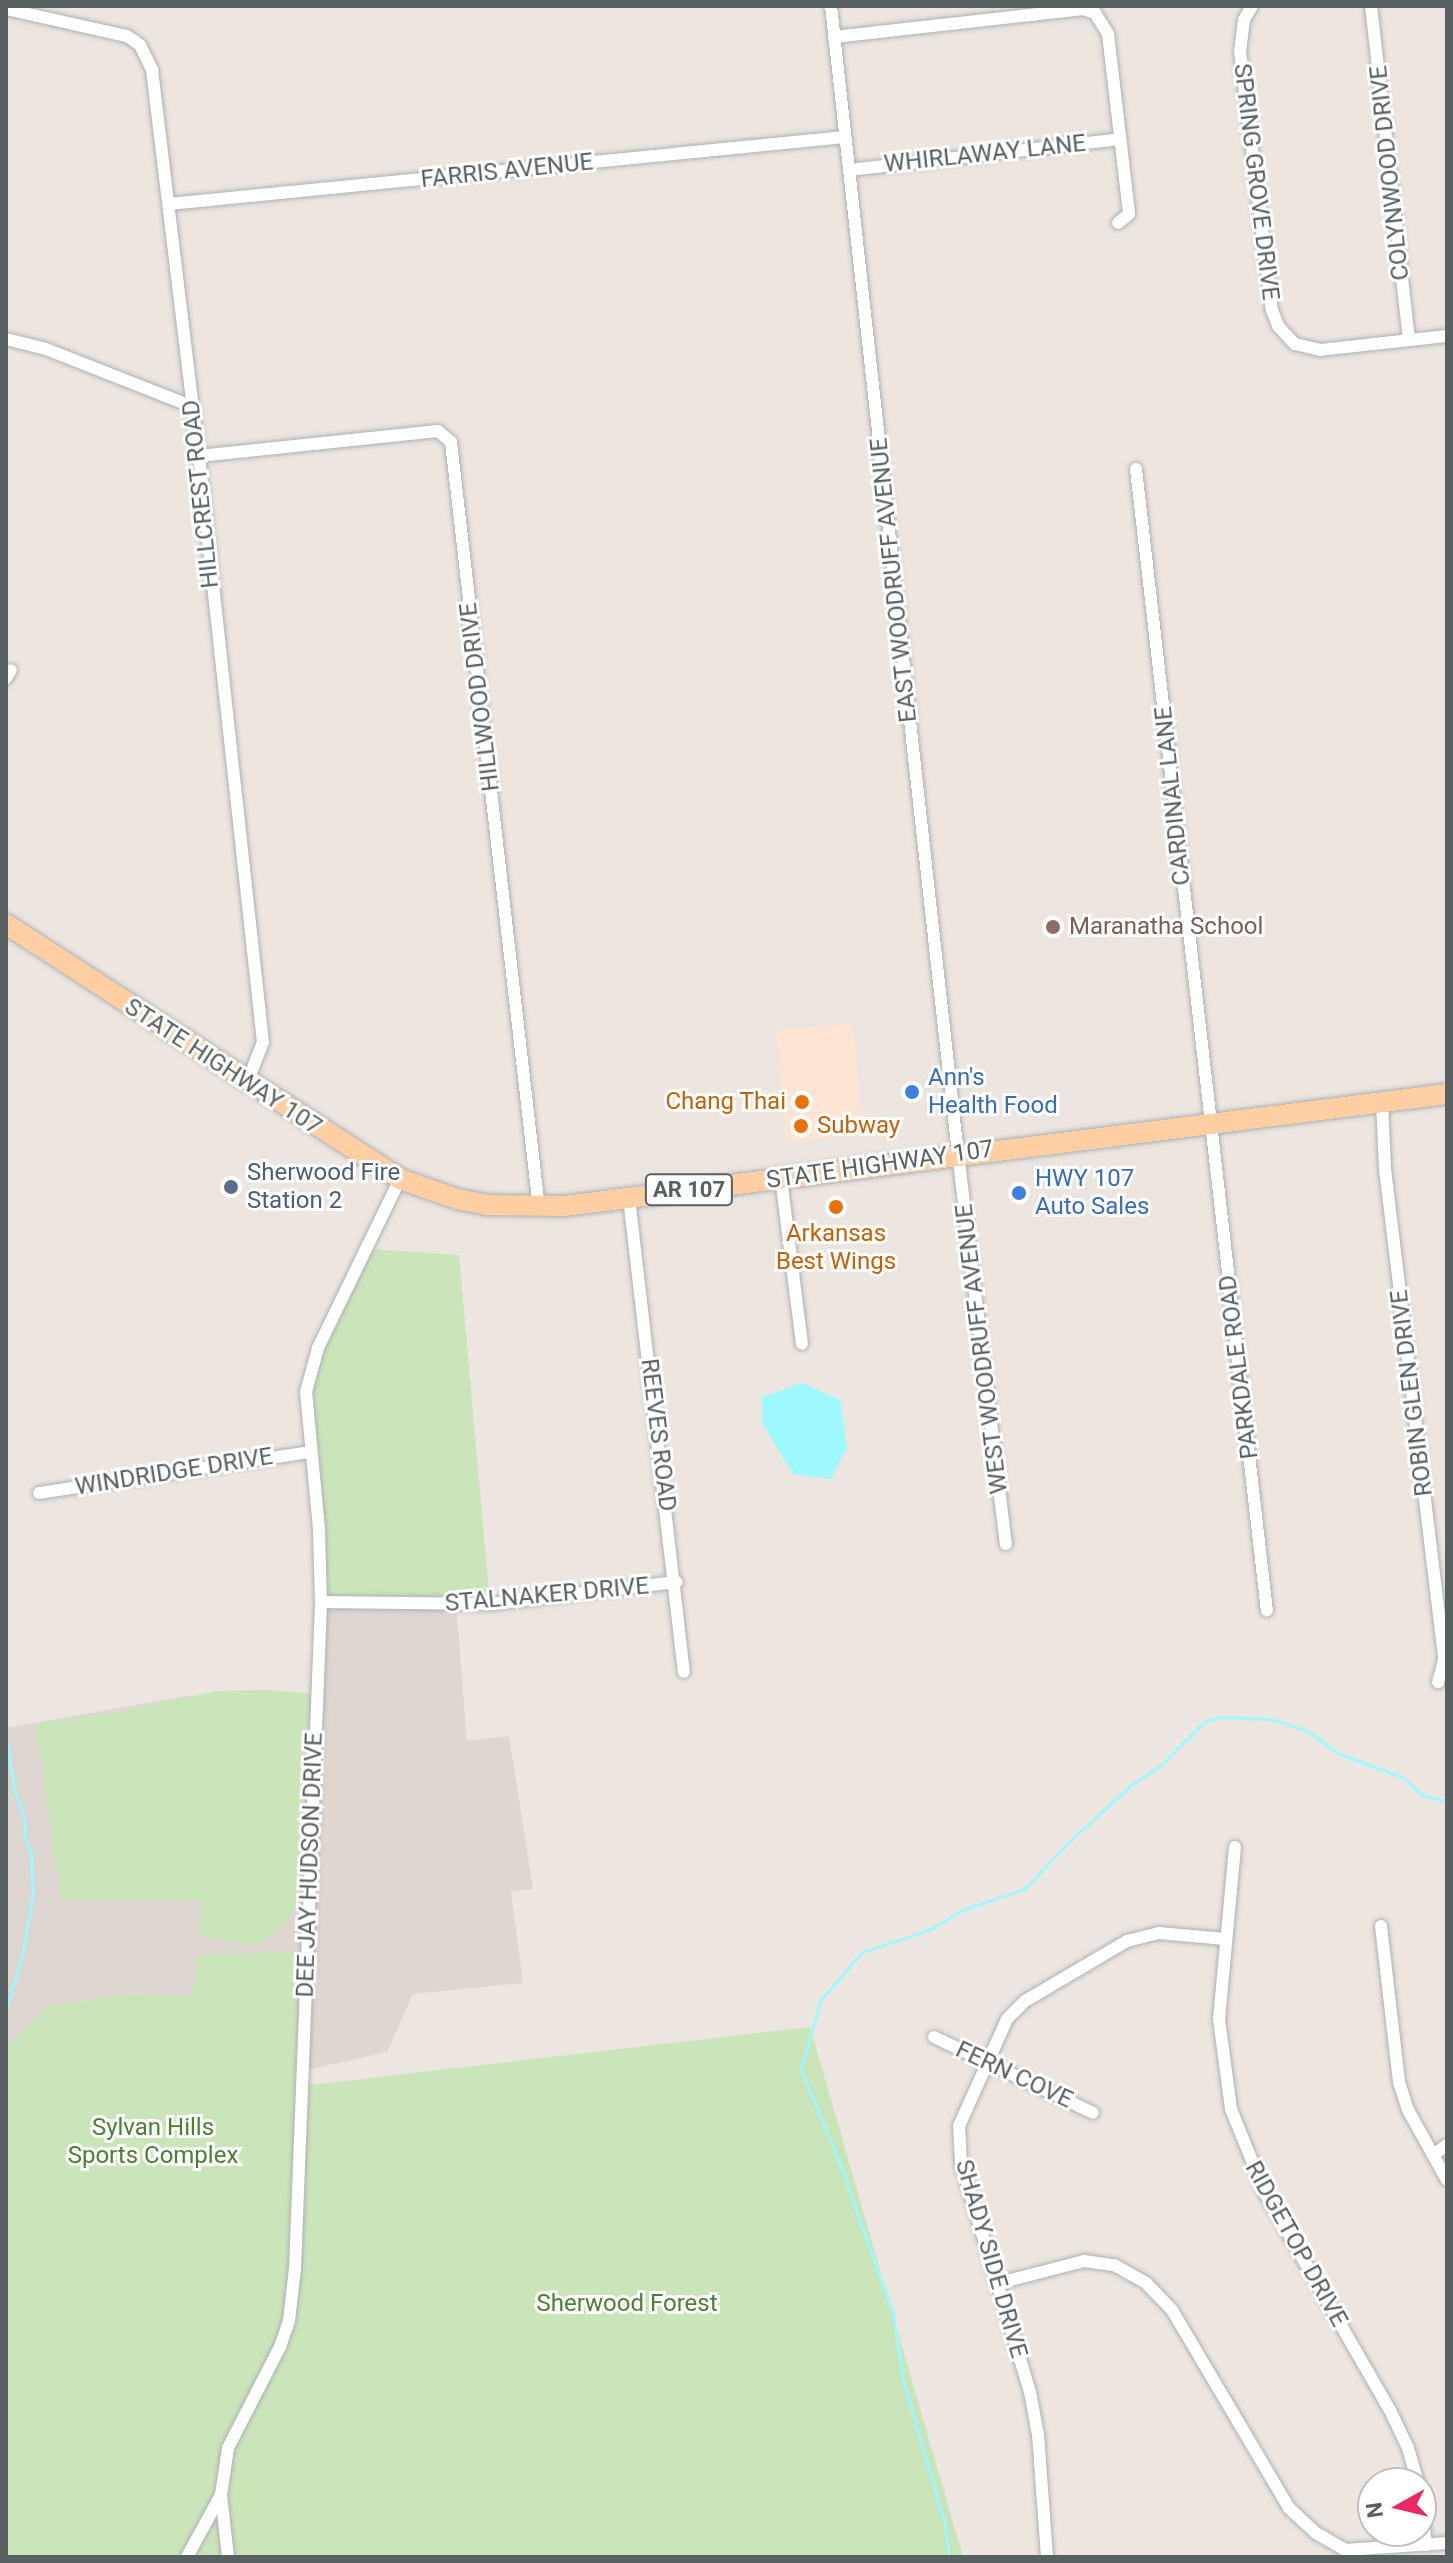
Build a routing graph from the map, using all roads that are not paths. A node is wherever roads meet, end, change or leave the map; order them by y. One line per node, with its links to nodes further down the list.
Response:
1 (831, 6): 5 (street, EAST WOODRUFF AVENUE)
2 (1252, 6): 13 (street, SPRING GROVE DRIVE)
3 (1371, 6): 13 (street, COLYNWOOD DRIVE)
4 (6, 9): 9 (street, HILLCREST ROAD)
5 (834, 37): 6 (street, EAST WOODRUFF AVENUE); 7 (street)
6 (845, 137): 8 (street, EAST WOODRUFF AVENUE); 9 (street, FARRIS AVENUE)
7 (1120, 139): 8 (street, WHIRLAWAY LANE); 10 (street)
8 (849, 170): 22 (street, EAST WOODRUFF AVENUE)
9 (169, 204): 14 (street, HILLCREST ROAD)
10 (1118, 223)
11 (1447, 336): 13 (street, SPRING GROVE DRIVE)
12 (6, 339): 14 (street)
13 (1409, 339)
14 (191, 406): 15 (street, HILLCREST ROAD)
15 (199, 456): 18 (street, HILLCREST ROAD); 26 (street, HILLWOOD DRIVE)
16 (1136, 469): 21 (street, CARDINAL LANE)
17 (6, 924): 18 (main road, STATE HIGHWAY 107 / AR 107)
18 (247, 1083): 24 (main road, STATE HIGHWAY 107 / AR 107)
19 (1447, 1094): 20 (main road, STATE HIGHWAY 107 / AR 107)
20 (1382, 1102): 21 (main road, STATE HIGHWAY 107 / AR 107); 35 (street, ROBIN GLEN DRIVE)
21 (1210, 1122): 22 (main road, STATE HIGHWAY 107 / AR 107); 33 (street, PARKDALE ROAD)
22 (958, 1154): 23 (main road, STATE HIGHWAY 107 / AR 107); 30 (street, WEST WOODRUFF AVENUE)
23 (781, 1178): 25 (main road, STATE HIGHWAY 107 / AR 107); 27 (street)
24 (400, 1179): 26 (main road, STATE HIGHWAY 107 / AR 107); 28 (street, DEE JAY HUDSON DRIVE)
25 (629, 1198): 26 (main road, STATE HIGHWAY 107 / AR 107); 31 (street, REEVES ROAD)
26 (539, 1208)
27 (802, 1344)
28 (310, 1452): 29 (street, WINDRIDGE DRIVE); 32 (street, DEE JAY HUDSON DRIVE)
29 (39, 1493)
30 (1006, 1544)
31 (677, 1582): 32 (street, STALNAKER DRIVE); 34 (street, REEVES ROAD)
32 (321, 1602): 47 (street, DEE JAY HUDSON DRIVE)
33 (1267, 1611)
34 (684, 1672)
35 (1438, 1682)
36 (1235, 1847): 38 (street, RIDGETOP DRIVE)
37 (1381, 1926): 43 (street)
38 (1225, 1939): 40 (street, SHADY SIDE DRIVE); 46 (street, RIDGETOP DRIVE)
39 (934, 2037): 40 (street, FERN COVE)
40 (987, 2063): 41 (street, FERN COVE); 45 (street, SHADY SIDE DRIVE)
41 (1093, 2113)
42 (1447, 2145): 43 (street)
43 (1433, 2155): 44 (street)
44 (1447, 2180)
45 (999, 2283): 48 (street); 51 (street, SHADY SIDE DRIVE)
46 (1413, 2467)
47 (221, 2495): 49 (street); 50 (street, DEE JAY HUDSON DRIVE)
48 (1394, 2547)
49 (187, 2557)
50 (228, 2557)
51 (1047, 2557)

